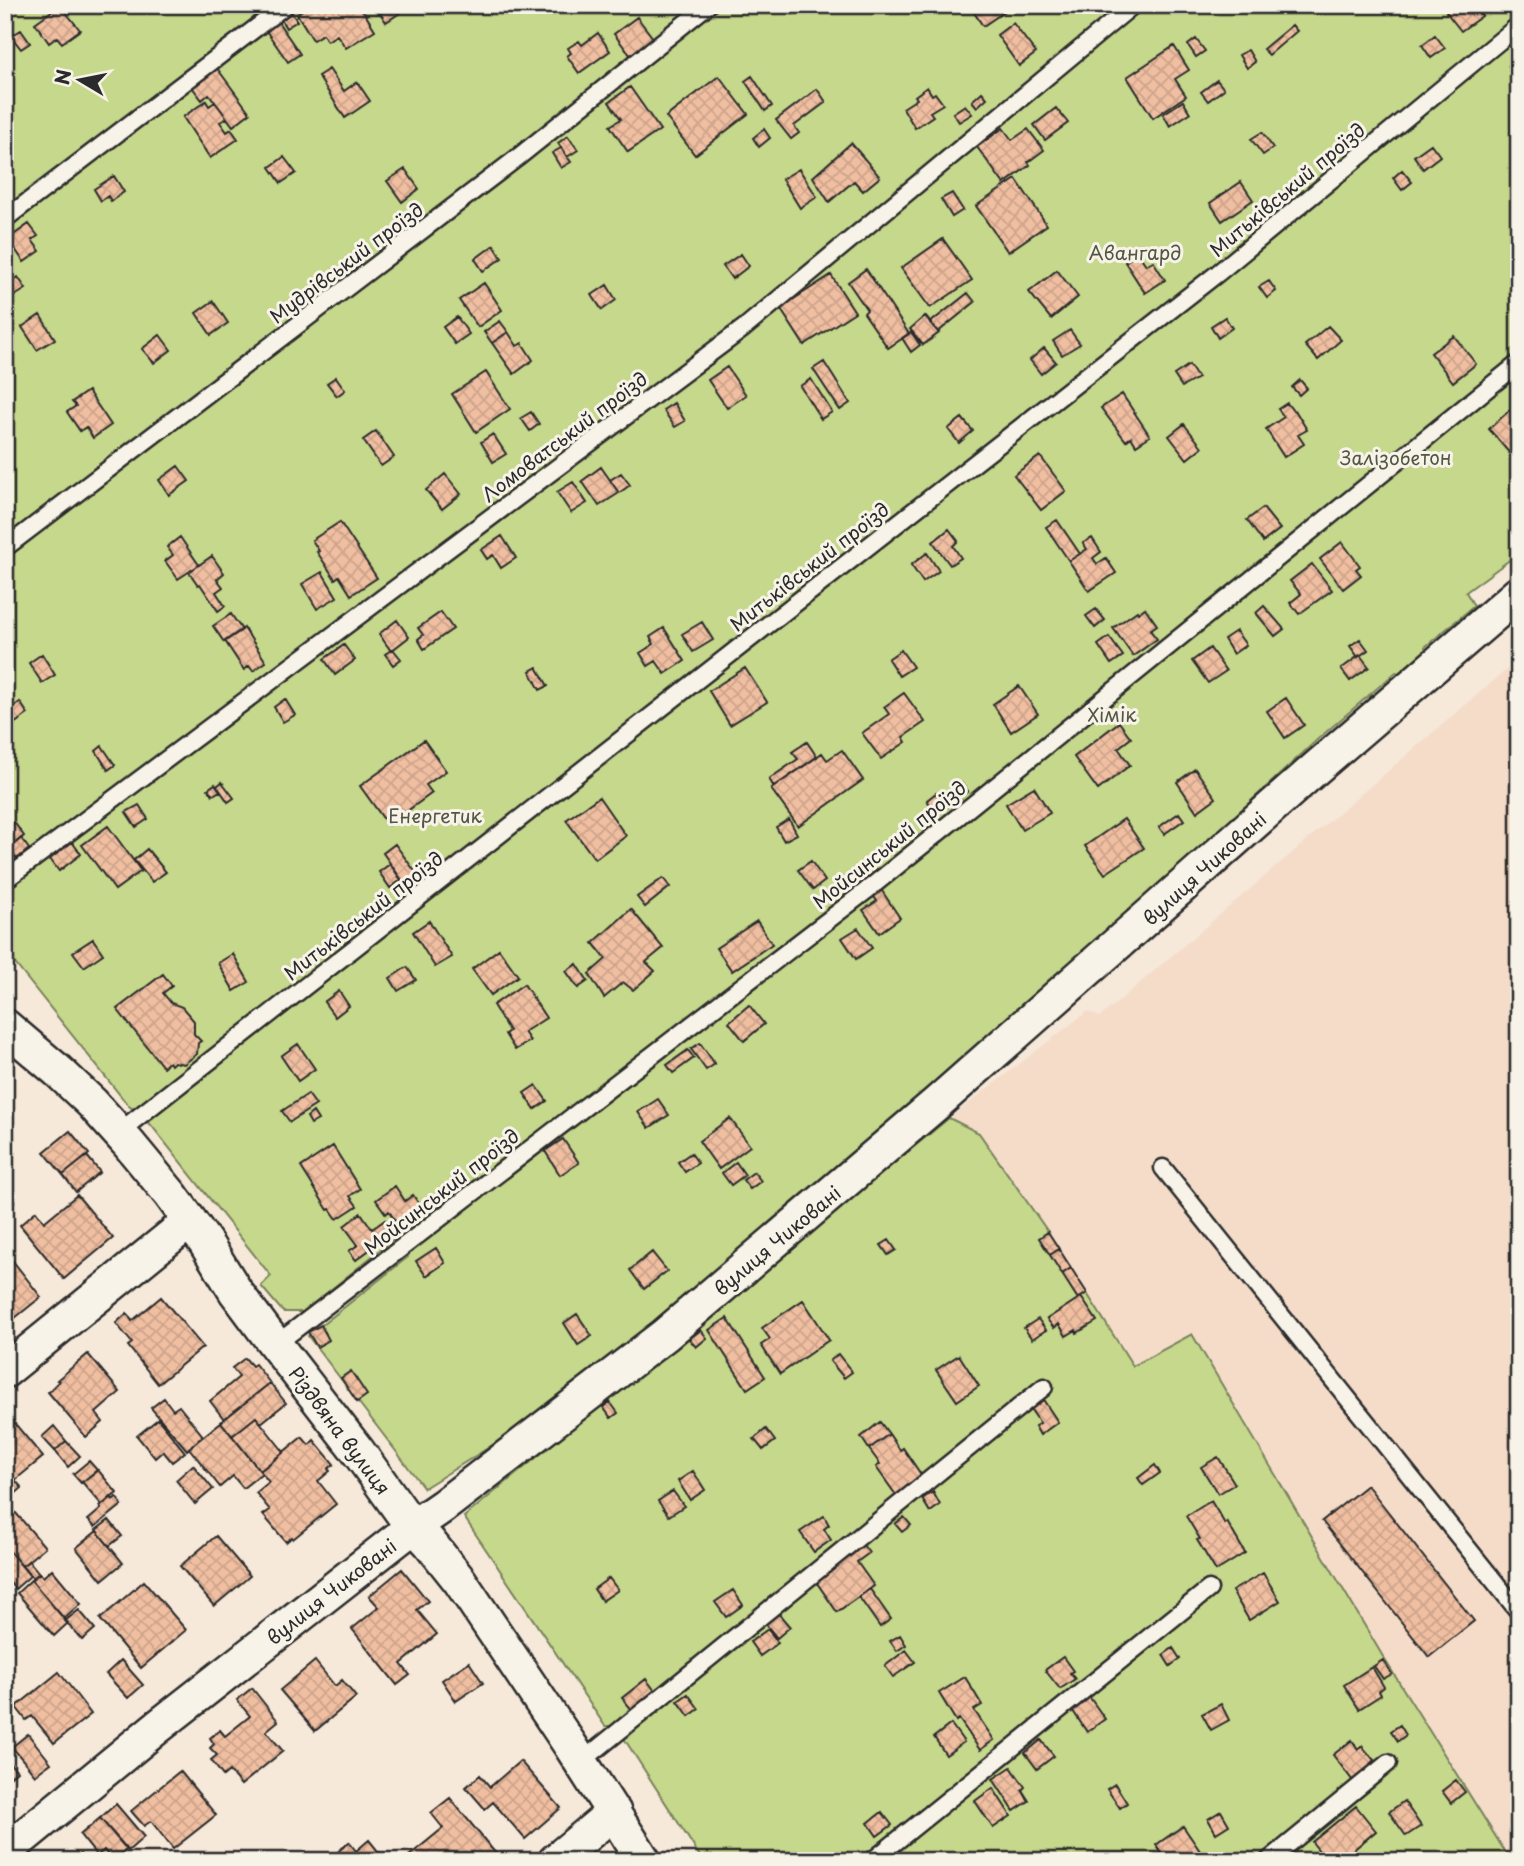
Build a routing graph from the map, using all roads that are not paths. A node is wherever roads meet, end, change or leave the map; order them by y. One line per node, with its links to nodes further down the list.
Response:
1 (286, 5): 5 (lane)
2 (708, 5): 7 (lane, Мудрівський проїзд)
3 (1133, 5): 9 (lane, Ломоватський проїзд)
4 (1519, 25): 11 (lane, Митьківський проїзд)
5 (5, 219)
6 (1519, 363): 14 (lane, Мойсинський проїзд)
7 (5, 548)
8 (1519, 593): 17 (street, вулиця Чиковані)
9 (5, 880)
10 (5, 1026): 11 (street, Різдвяна вулиця)
11 (119, 1132): 13 (street, Різдвяна вулиця)
12 (1163, 1168): 19 (lane)
13 (190, 1220): 14 (street, Різдвяна вулиця); 15 (street)
14 (275, 1345): 17 (street, Різдвяна вулиця)
15 (5, 1371)
16 (1044, 1387): 20 (lane)
17 (414, 1526): 20 (street, Різдвяна вулиця); 23 (street, вулиця Чиковані)
18 (1209, 1589): 26 (lane)
19 (1519, 1612)
20 (581, 1762): 22 (street, Різдвяна вулиця)
21 (1388, 1763): 27 (lane)
22 (614, 1812): 24 (street); 25 (street, Різдвяна вулиця)
23 (5, 1852)
24 (555, 1861)
25 (644, 1861)
26 (872, 1861)
27 (1268, 1861)

